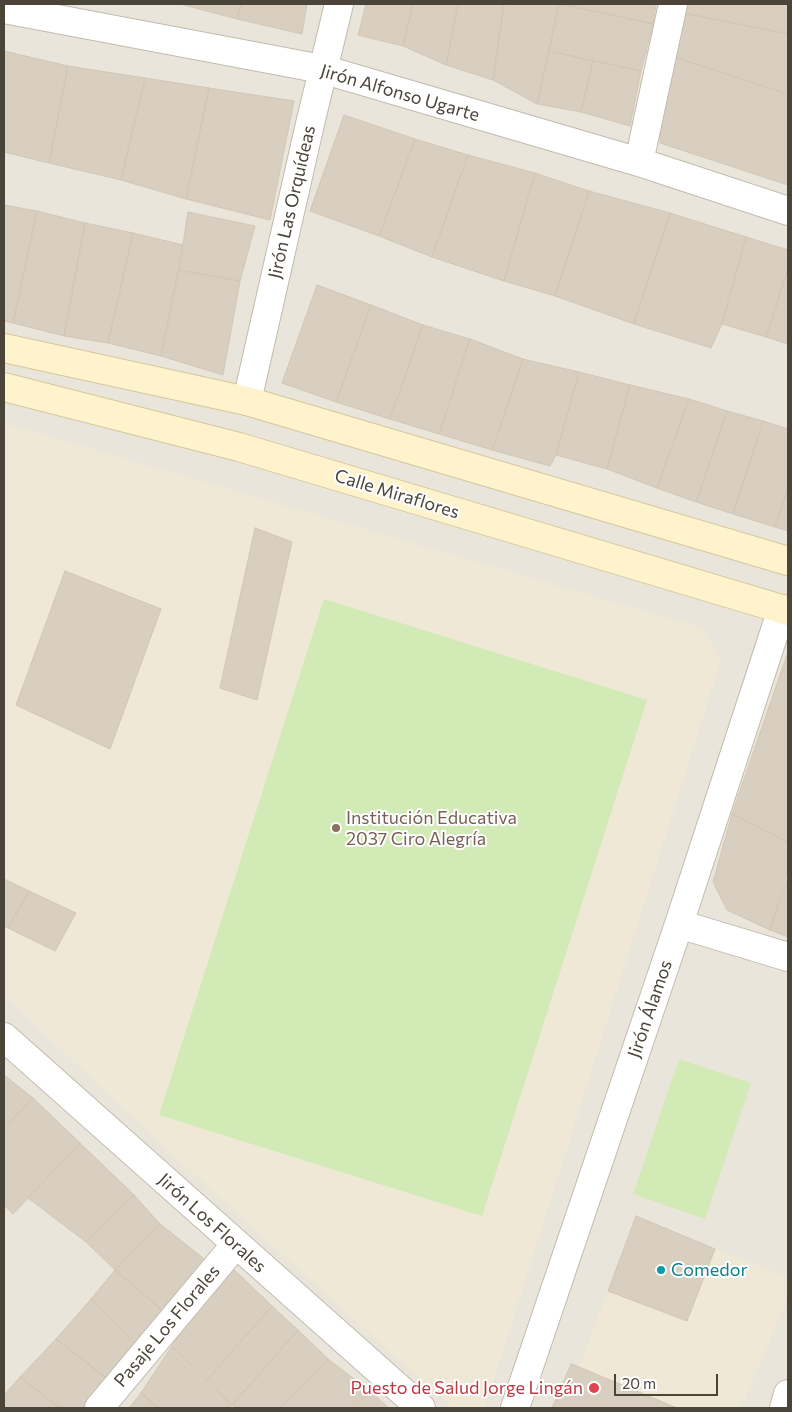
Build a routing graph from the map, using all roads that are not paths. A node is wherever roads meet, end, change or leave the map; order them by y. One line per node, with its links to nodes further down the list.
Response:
1 (339, 4): 4 (street, Jirón Las Orquídeas)
2 (673, 4): 5 (street)
3 (4, 9): 4 (street, Jirón Alfonso Ugarte)
4 (322, 69): 5 (street, Jirón Alfonso Ugarte); 9 (street, Jirón Las Orquídeas)
5 (639, 162): 6 (street, Jirón Alfonso Ugarte)
6 (788, 211)
7 (4, 348): 9 (street)
8 (4, 387): 11 (street, Calle Miraflores)
9 (248, 401): 10 (street)
10 (788, 561)
11 (785, 610): 12 (street, Jirón Álamos)
12 (679, 924): 13 (street); 19 (street, Jirón Álamos)
13 (788, 957)
14 (4, 1037): 15 (street, Jirón Los Florales)
15 (236, 1244): 17 (street, Pasaje Los Florales); 18 (street, Jirón Los Florales)
16 (788, 1394): 20 (street)
17 (99, 1408)
18 (421, 1408)
19 (515, 1408)
20 (784, 1408)

